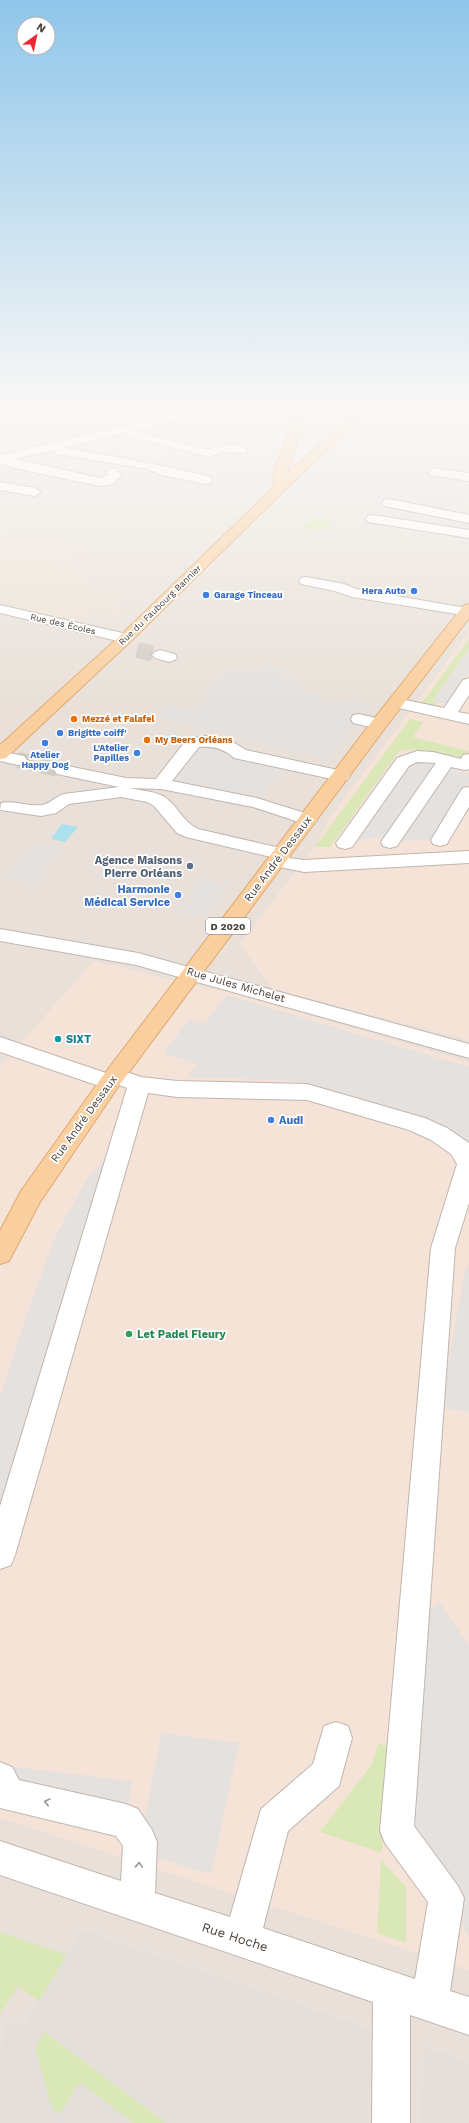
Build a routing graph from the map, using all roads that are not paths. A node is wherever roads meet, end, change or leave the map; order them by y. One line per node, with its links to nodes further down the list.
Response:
1 (264, 504): 9 (main road, Rue du Faubourg Bannier)
2 (394, 504): 4 (street)
3 (373, 519): 5 (street)
4 (469, 519)
5 (469, 534)
6 (306, 581): 8 (street)
7 (0, 609): 9 (street, Rue des Écoles)
8 (467, 610): 12 (main road, Rue André Dessaux / D 2020)
9 (122, 642): 10 (street, Rue des Écoles); 17 (main road, Rue du Faubourg Bannier)
10 (137, 650)
11 (469, 683): 13 (street)
12 (396, 703): 13 (street); 16 (main road, Rue André Dessaux / D 2020)
13 (448, 714): 15 (street)
14 (359, 719): 16 (street)
15 (469, 719)
16 (379, 724): 22 (main road, Rue André Dessaux / D 2020)
17 (0, 755): 18 (street)
18 (18, 760)
19 (446, 761): 20 (street); 28 (street); 29 (street)
20 (468, 764)
21 (63, 770): 23 (street)
22 (341, 776): 23 (street); 26 (main road, Rue André Dessaux / D 2020)
23 (161, 784): 26 (street)
24 (469, 792): 27 (street)
25 (7, 807): 30 (street)
26 (308, 820): 30 (main road, Rue André Dessaux / D 2020)
27 (440, 840)
28 (390, 842)
29 (345, 843)
30 (279, 858): 31 (street); 33 (main road, Rue André Dessaux / D 2020)
31 (469, 858)
32 (0, 935): 33 (street, Rue Jules Michelet)
33 (193, 973): 35 (street, Rue Jules Michelet); 36 (main road, Rue André Dessaux / D 2020)
34 (0, 1044): 36 (street)
35 (469, 1051)
36 (121, 1080): 37 (main road, Rue André Dessaux / D 2020); 38 (street); 45 (street)
37 (0, 1254)
38 (0, 1553)
39 (336, 1738): 43 (street)
40 (4, 1786): 42 (street, one-way to 40)
41 (0, 1858): 42 (street, Rue Hoche)
42 (137, 1904): 43 (street, Rue Hoche)
43 (242, 1939): 44 (street, Rue Hoche)
44 (392, 1989): 45 (street, Rue Hoche); 47 (street)
45 (430, 2002): 46 (street, Rue Hoche)
46 (469, 2016)
47 (391, 2123)

